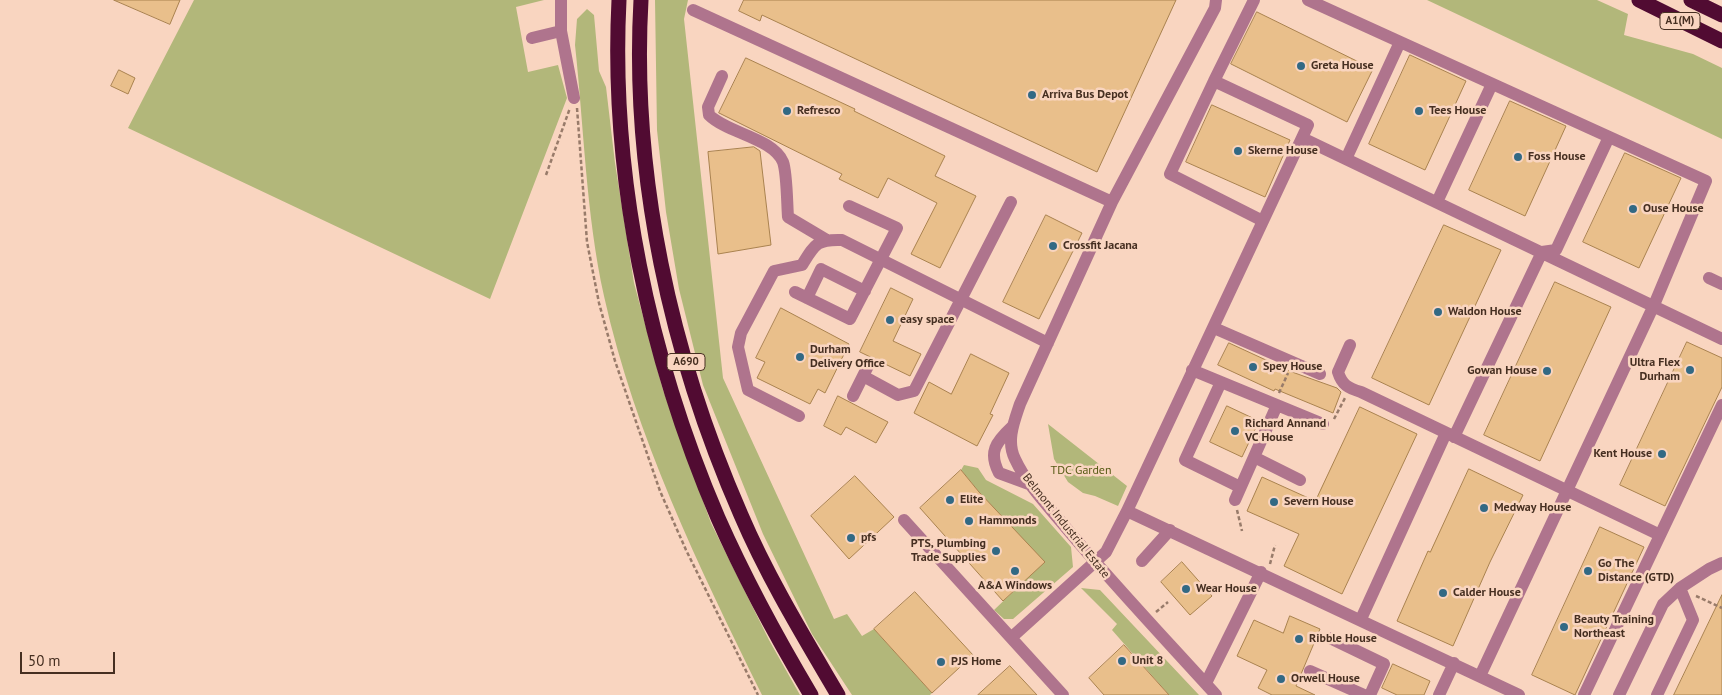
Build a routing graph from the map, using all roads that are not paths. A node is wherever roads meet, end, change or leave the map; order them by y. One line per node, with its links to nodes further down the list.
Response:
1 (561, 0): 11 (street)
2 (619, 0): 73 (highway, A690)
3 (641, 0): 74 (highway, A690)
4 (1216, 0): 23 (street, Belmont Industrial Estate)
5 (1254, 0): 16 (street)
6 (1308, 0): 14 (street)
7 (1639, 0): 13 (highway, A1(M))
8 (1691, 0): 10 (highway, A1(M))
9 (692, 10): 23 (street)
10 (1722, 15)
11 (561, 31): 12 (street); 18 (street)
12 (532, 38)
13 (1722, 41)
14 (1400, 42): 17 (street); 21 (street)
15 (722, 76): 27 (street)
16 (1214, 81): 20 (street); 26 (street)
17 (1492, 84): 19 (street); 24 (street)
18 (574, 98)
19 (1609, 137): 28 (street); 36 (street)
20 (1302, 138): 21 (street); 26 (street)
21 (1346, 159): 24 (street)
22 (1011, 202): 35 (street)
23 (1112, 202): 39 (street, Belmont Industrial Estate)
24 (1437, 202): 28 (street)
25 (850, 206): 29 (street)
26 (1263, 221): 37 (street)
27 (825, 239): 29 (street); 47 (street)
28 (1542, 252): 36 (street); 50 (street)
29 (881, 260): 32 (street); 35 (street)
30 (1709, 278): 31 (street)
31 (1722, 284)
32 (865, 291): 34 (street); 34 (street)
33 (795, 292): 34 (street)
34 (807, 298)
35 (960, 300): 39 (street); 44 (street)
36 (1654, 305): 38 (street); 55 (street)
37 (1214, 328): 41 (street); 42 (street)
38 (1722, 339)
39 (1048, 343): 49 (street, Belmont Industrial Estate)
40 (1350, 345): 50 (street)
41 (1192, 370): 43 (street); 57 (street)
42 (1320, 374)
43 (1221, 382): 45 (street); 54 (street)
44 (853, 396)
45 (1277, 400): 48 (street); 51 (street)
46 (1722, 405): 60 (street)
47 (799, 416)
48 (1322, 424)
49 (1012, 427): 53 (street, Belmont Industrial Estate); 53 (street)
50 (1450, 435): 55 (street); 66 (street)
51 (1254, 457): 52 (street); 54 (street)
52 (1300, 480)
53 (1029, 484): 63 (street, Belmont Industrial Estate)
54 (1240, 487): 56 (street)
55 (1567, 491): 60 (street); 71 (street)
56 (1235, 500)
57 (1127, 511): 59 (street); 63 (street)
58 (904, 520): 67 (street)
59 (1170, 530): 61 (street); 64 (street)
60 (1660, 535): 81 (street)
61 (1142, 560)
62 (1722, 563): 65 (street)
63 (1096, 564): 67 (street); 72 (street, Belmont Industrial Estate)
64 (1264, 574): 66 (street); 72 (street)
65 (1680, 588): 82 (street); 83 (street)
66 (1361, 619): 69 (street)
67 (1012, 637): 75 (street)
68 (1330, 638): 78 (street)
69 (1454, 663): 71 (street); 79 (street)
70 (1310, 670): 77 (street)
71 (1480, 676): 80 (street)
72 (1206, 683): 76 (street, Belmont Industrial Estate)
73 (811, 695)
74 (838, 695)
75 (1063, 695)
76 (1216, 695)
77 (1364, 695)
78 (1370, 695)
79 (1439, 695)
80 (1519, 695)
81 (1584, 695)
82 (1619, 695)
83 (1657, 695)

